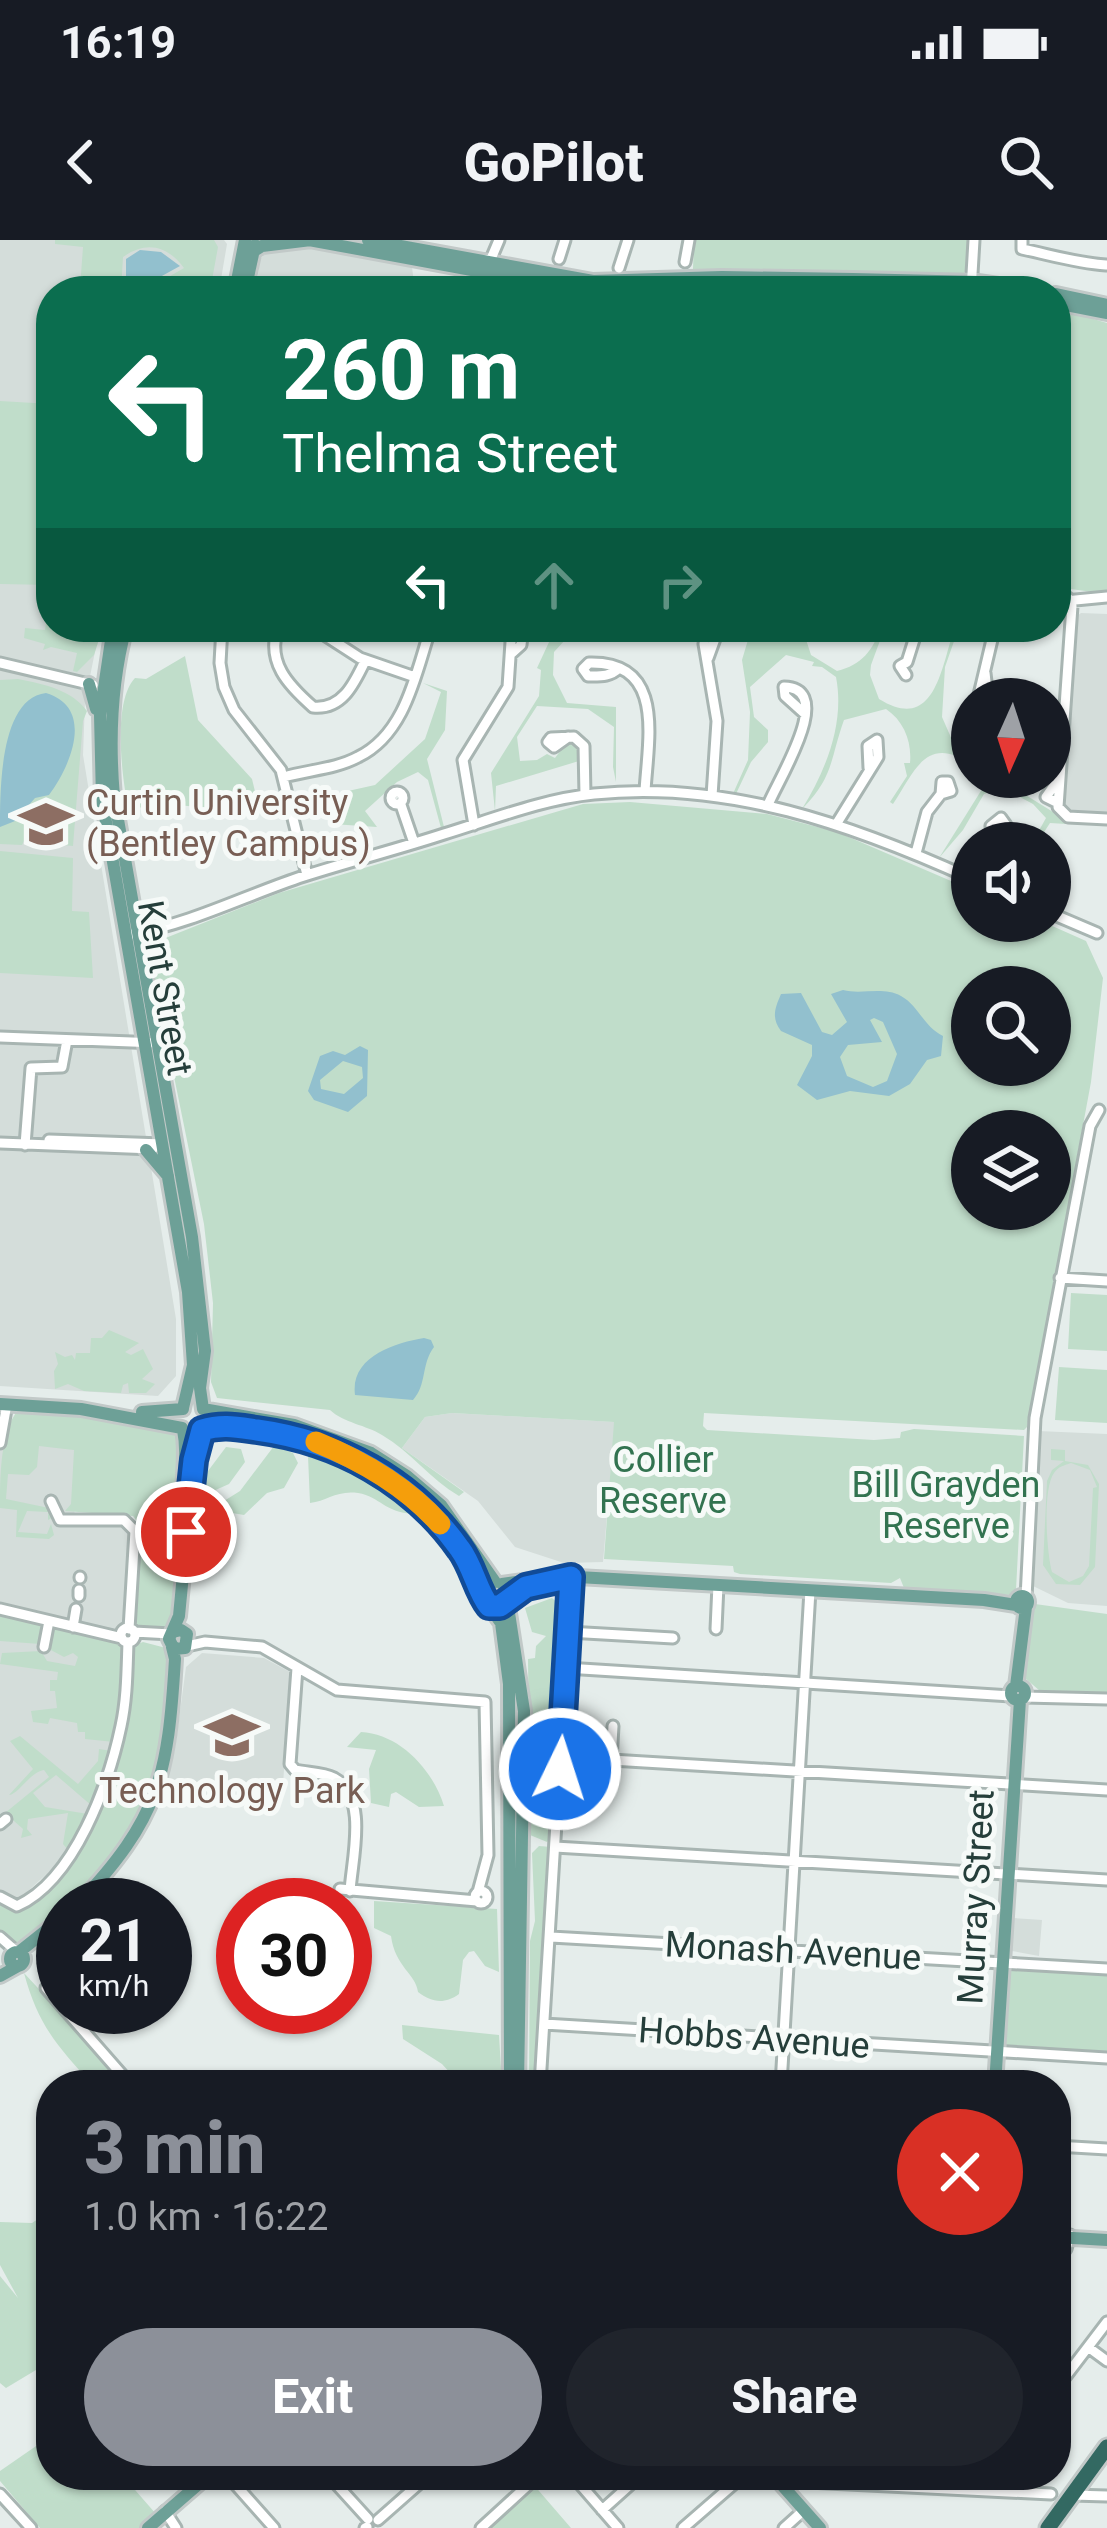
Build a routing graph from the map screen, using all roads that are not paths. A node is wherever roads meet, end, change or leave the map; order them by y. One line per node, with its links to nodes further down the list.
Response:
1 (310, 240): 9 (main road); 18 (main road)
2 (368, 240): 11 (main road)
3 (501, 240): 11 (street); 14 (street)
4 (565, 240): 10 (street)
5 (628, 240): 15 (street)
6 (689, 240): 12 (street)
7 (974, 240): 20 (street)
8 (1022, 240): 13 (street)
9 (248, 243): 16 (main road); 17 (main road)
10 (559, 259)
11 (480, 261): 14 (main road)
12 (685, 262)
13 (1106, 265)
14 (509, 266): 19 (main road)
15 (619, 268)
16 (238, 276)
17 (246, 276)
18 (504, 276)
19 (565, 276)
20 (973, 276)
21 (1071, 302): 22 (main road)
22 (1107, 309)
23 (1071, 600): 24 (street)
24 (1107, 601)
25 (110, 642): 46 (main road, Kent Street)
26 (122, 642): 46 (main road, Kent Street)
27 (220, 642): 50 (street)
28 (274, 642): 38 (street)
29 (335, 642): 38 (street)
30 (426, 642): 43 (street)
31 (511, 642): 36 (street)
32 (521, 642): 36 (street)
33 (913, 642): 39 (street)
34 (992, 642): 42 (street)
35 (1068, 642): 57 (street)
36 (511, 654): 59 (street)
37 (708, 658): 54 (street)
38 (365, 661): 43 (street)
39 (907, 662)
40 (2, 663): 46 (street)
41 (620, 668): 51 (street)
42 (985, 673): 44 (street); 45 (street)
43 (415, 677): 50 (street)
44 (984, 678)
45 (986, 678)
46 (101, 687): 66 (main road, Kent Street); 66 (main road, Kent Street)
47 (805, 714): 56 (street)
48 (568, 737): 53 (street)
49 (869, 768): 58 (street)
50 (284, 777): 63 (street)
51 (645, 791): 53 (street); 54 (street)
52 (941, 794): 61 (street)
53 (585, 795): 59 (street)
54 (712, 796): 56 (street)
55 (401, 805): 60 (street)
56 (768, 805): 58 (street)
57 (1107, 819)
58 (837, 823): 61 (street)
59 (474, 825): 60 (street)
60 (414, 843): 63 (street)
61 (916, 853): 62 (street)
62 (951, 868)
63 (307, 875): 66 (street)
64 (1071, 922): 65 (street)
65 (1097, 933)
66 (132, 934): 69 (main road, Kent Street)
67 (0, 1037): 68 (street)
68 (67, 1040): 69 (street); 73 (street)
69 (151, 1044): 70 (main road, Kent Street); 74 (main road, Kent Street)
70 (169, 1107): 74 (street, Kent Street); 77 (main road, Kent Street)
71 (1100, 1110): 78 (street, Murray Street)
72 (0, 1140): 73 (street)
73 (28, 1142): 74 (street); 75 (street)
74 (163, 1144): 75 (street); 76 (main road, Kent Street); 77 (street, Kent Street)
75 (146, 1150): 76 (main road)
76 (169, 1177): 82 (main road, Kent Street)
77 (184, 1191): 83 (main road, Kent Street)
78 (1060, 1278): 79 (street); 94 (street, Murray Street)
79 (1107, 1280)
80 (3, 1404): 81 (main road); 86 (street)
81 (81, 1409): 82 (main road); 84 (main road)
82 (183, 1409): 83 (main road); 84 (main road)
83 (203, 1409): 85 (main road); 92 (main road)
84 (182, 1429): 85 (main road); 88 (main road)
85 (202, 1430): 88 (main road); 93 (main road)
86 (0, 1443)
87 (51, 1501): 101 (street)
88 (186, 1528): 103 (main road)
89 (571, 1577): 90 (main road); 92 (main road); 100 (street)
90 (718, 1585): 91 (main road); 99 (street)
91 (810, 1590): 94 (main road); 107 (street)
92 (503, 1591): 93 (main road); 93 (main road); 123 (main road)
93 (486, 1599): 123 (main road)
94 (1020, 1602): 108 (main road, Murray Street)
95 (9, 1605): 97 (street)
96 (76, 1609): 98 (street)
97 (50, 1621): 98 (street); 104 (street)
98 (73, 1628): 101 (street)
99 (716, 1629)
100 (568, 1632): 102 (street); 106 (street)
101 (128, 1635): 103 (street); 117 (street)
102 (673, 1638)
103 (179, 1640): 105 (street); 121 (main road)
104 (44, 1647)
105 (297, 1668): 123 (street); 123 (street)
106 (566, 1668): 107 (street); 111 (street)
107 (805, 1682): 108 (street); 113 (street)
108 (1018, 1694): 109 (street); 114 (main road, Murray Street)
109 (1107, 1699)
110 (613, 1726): 112 (street)
111 (562, 1757): 112 (street); 118 (street)
112 (611, 1761): 113 (street)
113 (800, 1771): 114 (street); 119 (street)
114 (1013, 1784): 115 (street); 120 (main road, Murray Street)
115 (1107, 1790)
116 (82, 1804): 117 (street)
117 (93, 1810): 124 (street)
118 (555, 1847): 119 (street); 125 (street)
119 (795, 1861): 120 (street); 128 (street)
120 (1008, 1874): 122 (street); 130 (main road, Murray Street)
121 (101, 1878)
122 (1107, 1880)
123 (491, 1895): 138 (main road)
124 (0, 1897)
125 (551, 1937): 128 (street, Monash Avenue); 132 (street)
126 (0, 1940): 129 (street)
127 (36, 1941): 129 (main road)
128 (790, 1950): 130 (street, Monash Avenue); 134 (street)
129 (12, 1961)
130 (1002, 1963): 131 (street, Monash Avenue); 135 (main road, Murray Street)
131 (1107, 1969)
132 (544, 2024): 134 (street, Hobbs Avenue); 139 (street)
133 (86, 2034): 137 (street)
134 (784, 2041): 135 (street, Hobbs Avenue); 140 (street)
135 (997, 2053): 136 (street, Hobbs Avenue); 141 (main road, Murray Street)
136 (1107, 2059)
137 (118, 2070)
138 (512, 2070)
139 (540, 2070)
140 (782, 2070)
141 (996, 2070)
142 (1071, 2147): 143 (street)
143 (1107, 2149)
144 (1107, 2239): 145 (main road)
145 (1071, 2241)
146 (1107, 2323): 147 (street)
147 (1088, 2347): 148 (street); 149 (street)
148 (1107, 2361)
149 (1071, 2368)
150 (1107, 2447): 161 (highway)
151 (194, 2490): 166 (main road)
152 (240, 2490): 169 (street)
153 (341, 2490): 167 (street)
154 (412, 2490): 167 (street)
155 (523, 2490): 170 (street)
156 (585, 2490): 164 (street)
157 (624, 2490): 164 (street)
158 (727, 2490): 172 (street)
159 (795, 2490): 165 (main road)
160 (1009, 2490): 161 (street)
161 (1072, 2492): 163 (street); 175 (highway)
162 (0, 2494): 168 (street)
163 (1107, 2496)
164 (602, 2510): 171 (street)
165 (804, 2510): 173 (street); 174 (main road)
166 (165, 2519)
167 (370, 2525)
168 (31, 2528)
169 (274, 2528)
170 (481, 2528)
171 (618, 2528)
172 (683, 2528)
173 (784, 2528)
174 (820, 2528)
175 (1044, 2528)

